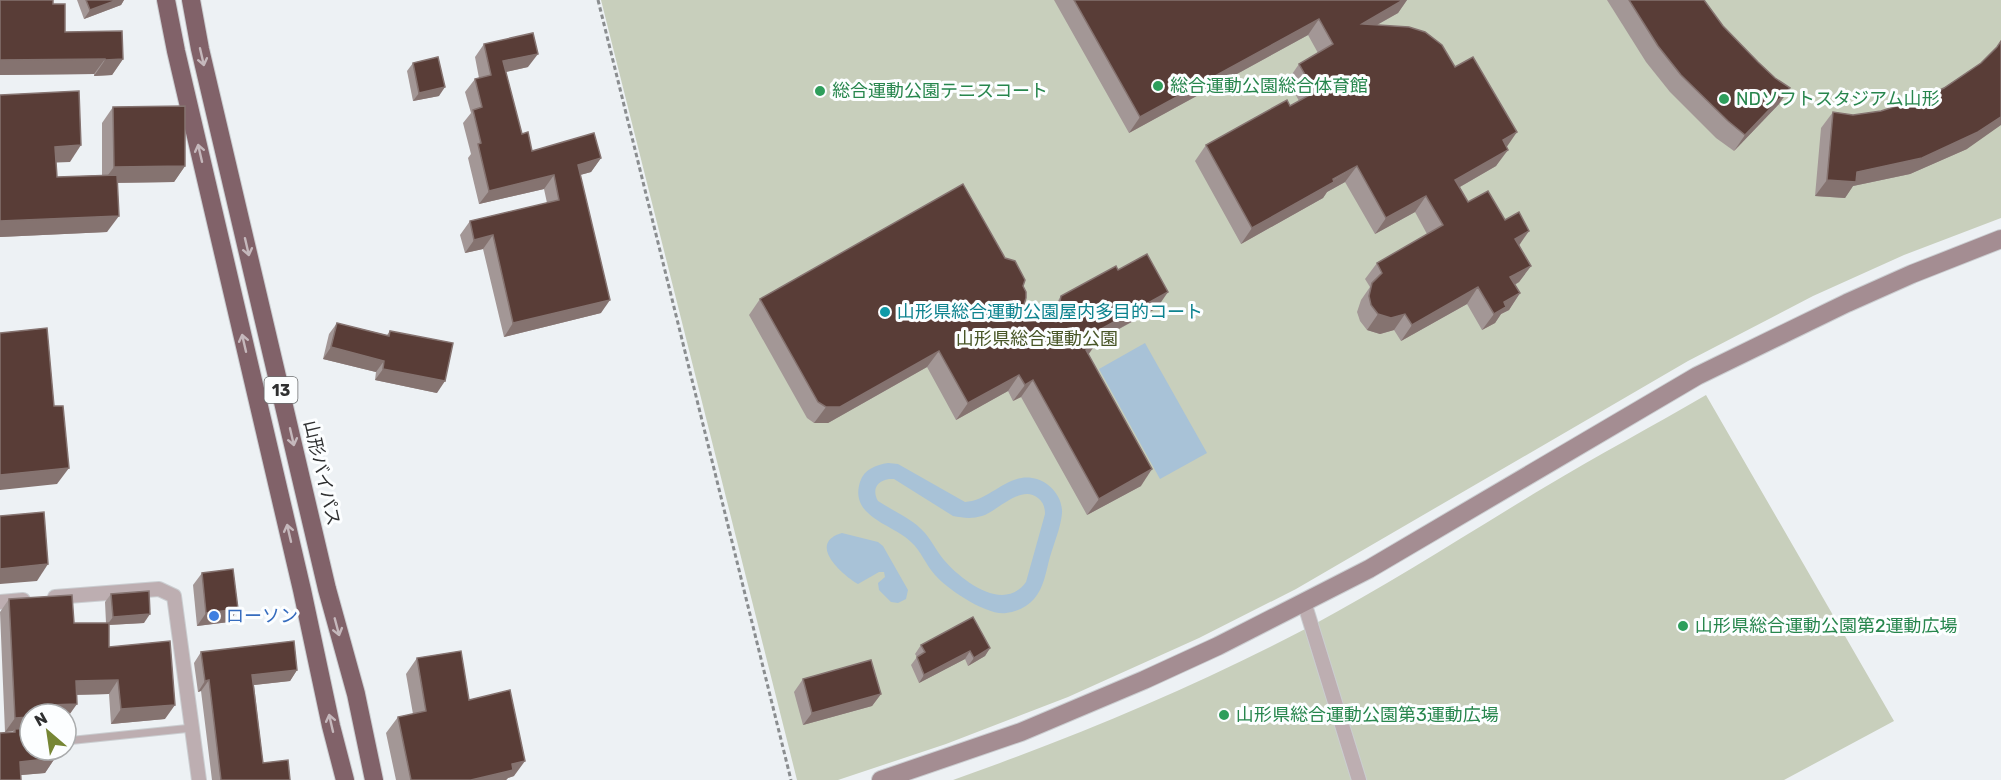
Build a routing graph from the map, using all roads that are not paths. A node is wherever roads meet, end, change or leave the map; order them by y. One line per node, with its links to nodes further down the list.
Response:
1 (166, 0): 9 (highway, 13, one-way to 1)
2 (191, 0): 10 (highway, 山形バイパス / 13, one-way to 10)
3 (2001, 239): 5 (street)
4 (0, 602): 6 (street)
5 (1304, 602): 11 (street); 12 (street)
6 (192, 728): 7 (lane); 8 (street)
7 (78, 740)
8 (199, 780)
9 (345, 780)
10 (374, 780)
11 (881, 780)
12 (1359, 780)

